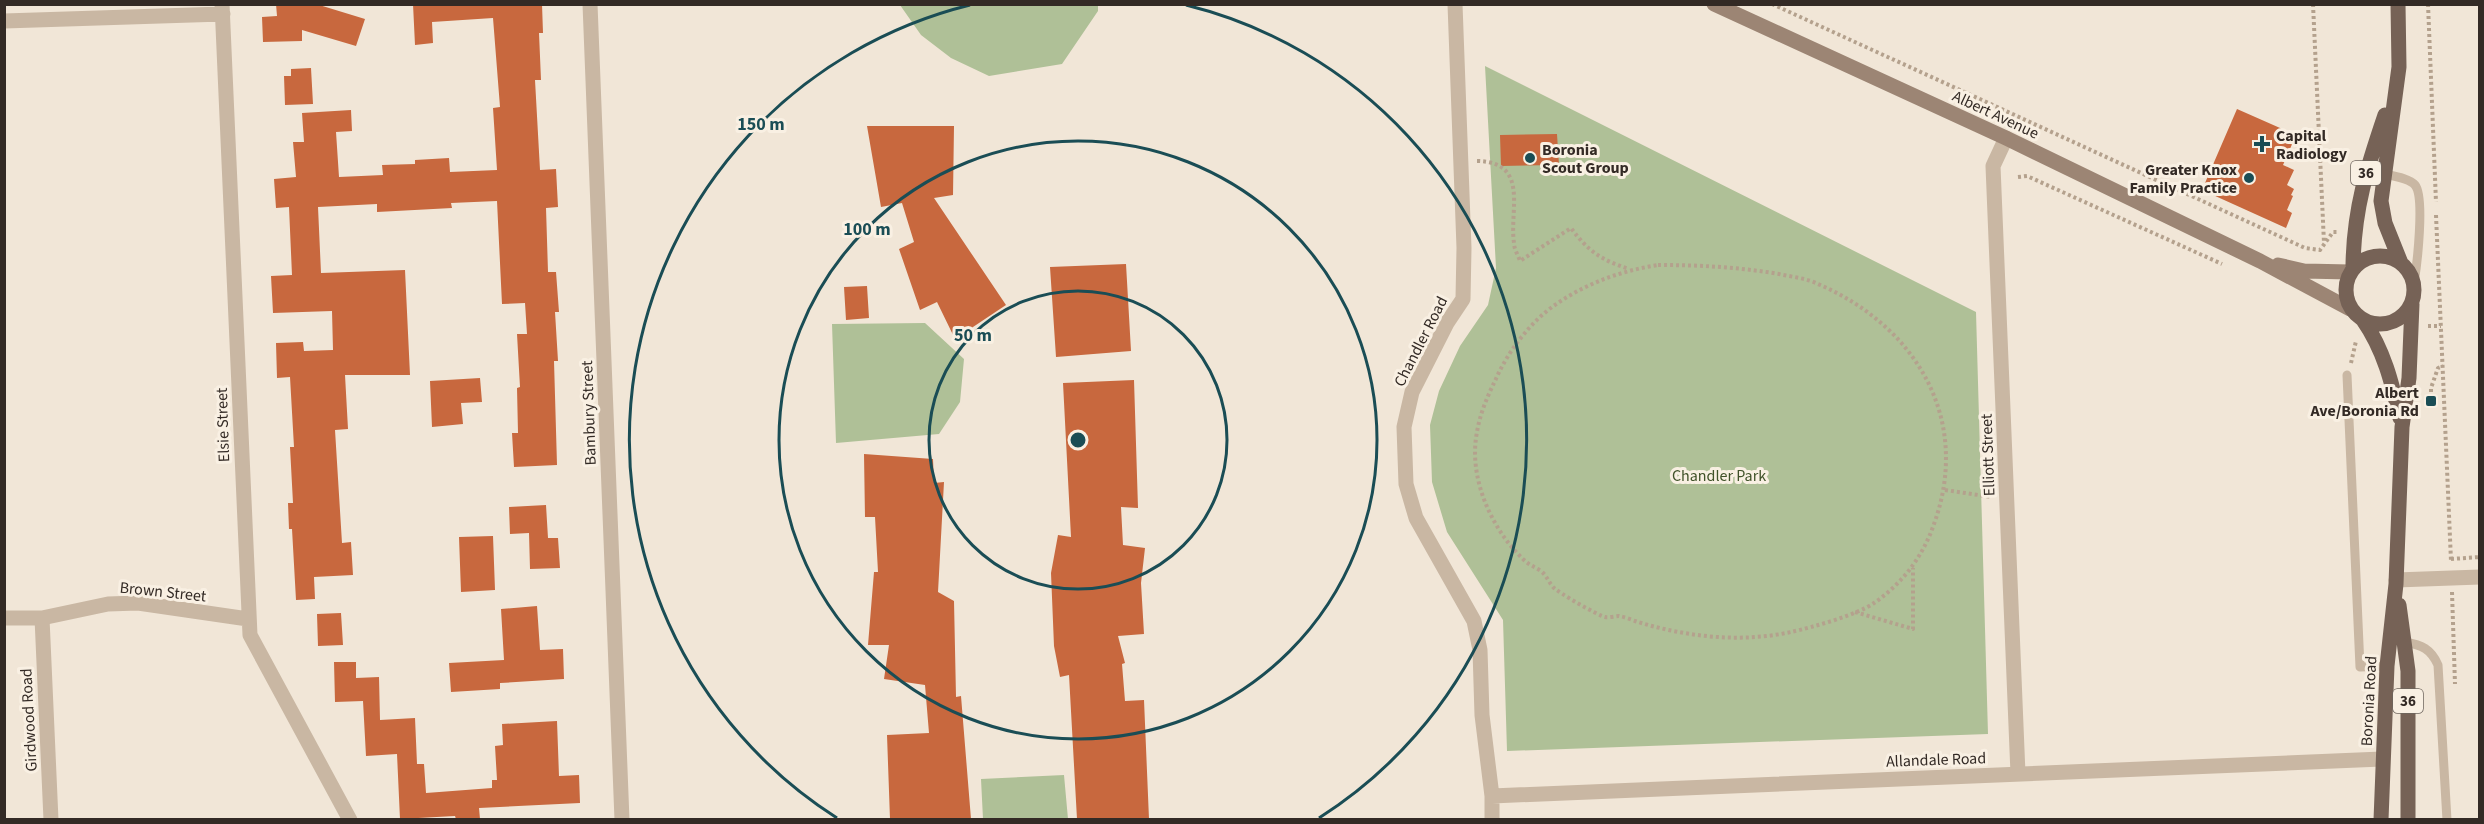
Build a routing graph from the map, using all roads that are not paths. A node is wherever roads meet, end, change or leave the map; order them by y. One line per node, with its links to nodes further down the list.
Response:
1 (590, 4): 31 (street, Bambury Street)
2 (1455, 4): 28 (street, Chandler Road)
3 (1714, 4): 8 (main road, Albert Avenue)
4 (2398, 4): 7 (main road, 36)
5 (222, 9): 6 (street); 23 (street, Elsie Street)
6 (4, 21)
7 (2396, 83): 9 (main road, 36); 12 (main road, 36)
8 (2006, 138): 10 (main road, Albert Avenue); 27 (street, Elliott Street)
9 (2384, 174): 11 (main road, 36); 13 (lane)
10 (2260, 261): 12 (main road, Albert Avenue); 15 (main road, Albert Avenue)
11 (2401, 263): 12 (main road); 13 (main road, 36)
12 (2351, 269): 15 (main road, 36)
13 (2414, 282): 14 (main road, 36)
14 (2412, 304): 16 (main road); 18 (main road, Boronia Road / 36)
15 (2350, 309): 16 (main road, 36)
16 (2363, 320): 18 (main road, Boronia Road / 36)
17 (2347, 375): 25 (lane)
18 (2402, 426): 20 (main road, Boronia Road / 36)
19 (2480, 577): 20 (street)
20 (2396, 582): 24 (main road, Boronia Road / 36); 25 (main road, Boronia Road / 36)
21 (4, 618): 22 (street, Brown Street)
22 (42, 618): 23 (street, Brown Street); 29 (street, Girdwood Road)
23 (248, 619): 30 (street, Elsie Street)
24 (2405, 642): 34 (main road, Boronia Road / 36); 35 (lane)
25 (2387, 666): 26 (main road, Boronia Road / 36)
26 (2382, 759): 27 (street, Allandale Road); 33 (main road, Boronia Road / 36)
27 (2018, 774): 28 (street, Allandale Road)
28 (1492, 796): 32 (street, Chandler Road)
29 (51, 819)
30 (350, 819)
31 (622, 819)
32 (1492, 819)
33 (2381, 819)
34 (2408, 819)
35 (2447, 819)

